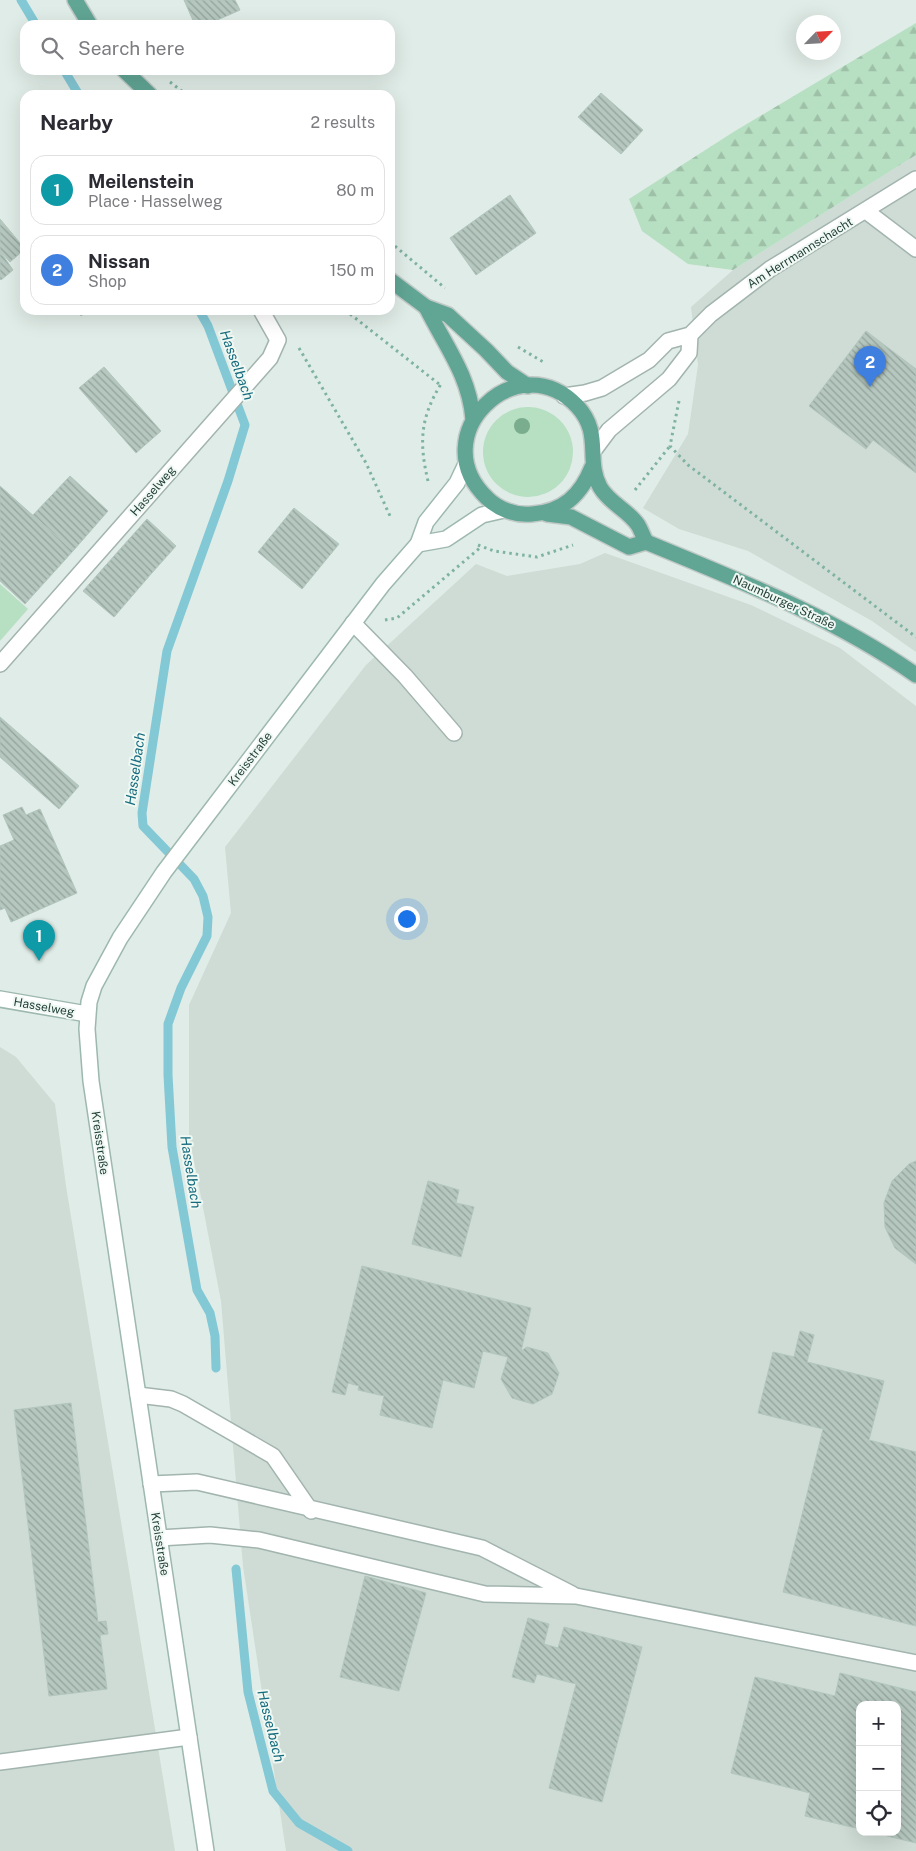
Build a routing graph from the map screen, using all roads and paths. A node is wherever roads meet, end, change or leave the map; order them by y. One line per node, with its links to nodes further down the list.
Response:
1 (75, 0): 2 (main road)
2 (87, 20)
3 (129, 75): 4 (main road)
4 (145, 90)
5 (916, 179): 6 (main road, Am Herrmannschacht)
6 (866, 211): 8 (main road, Am Herrmannschacht); 14 (main road, Am Herrmannschacht)
7 (395, 246): 10 (path)
8 (916, 249)
9 (395, 284): 11 (main road)
10 (446, 288)
11 (426, 308): 20 (main road); 23 (main road)
12 (264, 315): 15 (main road)
13 (351, 315): 19 (path)
14 (690, 335): 22 (main road, Am Herrmannschacht); 25 (main road)
15 (278, 340): 32 (path); 40 (main road, Hasselweg)
16 (511, 342): 17 (path)
17 (550, 366)
18 (444, 380): 19 (path)
19 (440, 385): 28 (path)
20 (528, 386): 22 (main road); 23 (main road)
21 (676, 391): 24 (path)
22 (564, 396): 25 (main road)
23 (473, 419): 26 (main road)
24 (670, 446): 29 (path); 39 (path)
25 (594, 450): 27 (main road)
26 (466, 464): 30 (main road); 34 (main road, Kreisstraße)
27 (592, 466): 31 (main road); 33 (main road)
28 (431, 486)
29 (629, 497)
30 (504, 510): 31 (main road); 34 (main road)
31 (545, 513): 33 (main road, Naumburger Straße)
32 (390, 516)
33 (646, 542): 41 (main road, Naumburger Straße)
34 (418, 544): 38 (main road, Kreisstraße)
35 (475, 544): 37 (path)
36 (577, 544): 37 (path)
37 (482, 546): 38 (path)
38 (354, 624): 42 (main road); 44 (main road, Kreisstraße)
39 (916, 637)
40 (0, 664)
41 (916, 674)
42 (454, 733)
43 (0, 999): 44 (main road, Hasselweg)
44 (87, 1014): 45 (main road, Kreisstraße)
45 (138, 1395): 46 (main road, Kreisstraße); 47 (main road)
46 (151, 1484): 47 (main road); 48 (main road, Kreisstraße)
47 (311, 1510): 49 (main road)
48 (159, 1538): 49 (main road); 51 (main road, Kreisstraße)
49 (576, 1596): 50 (main road)
50 (916, 1663)
51 (189, 1737): 52 (main road); 53 (main road, Kreisstraße)
52 (0, 1762)
53 (205, 1847)

